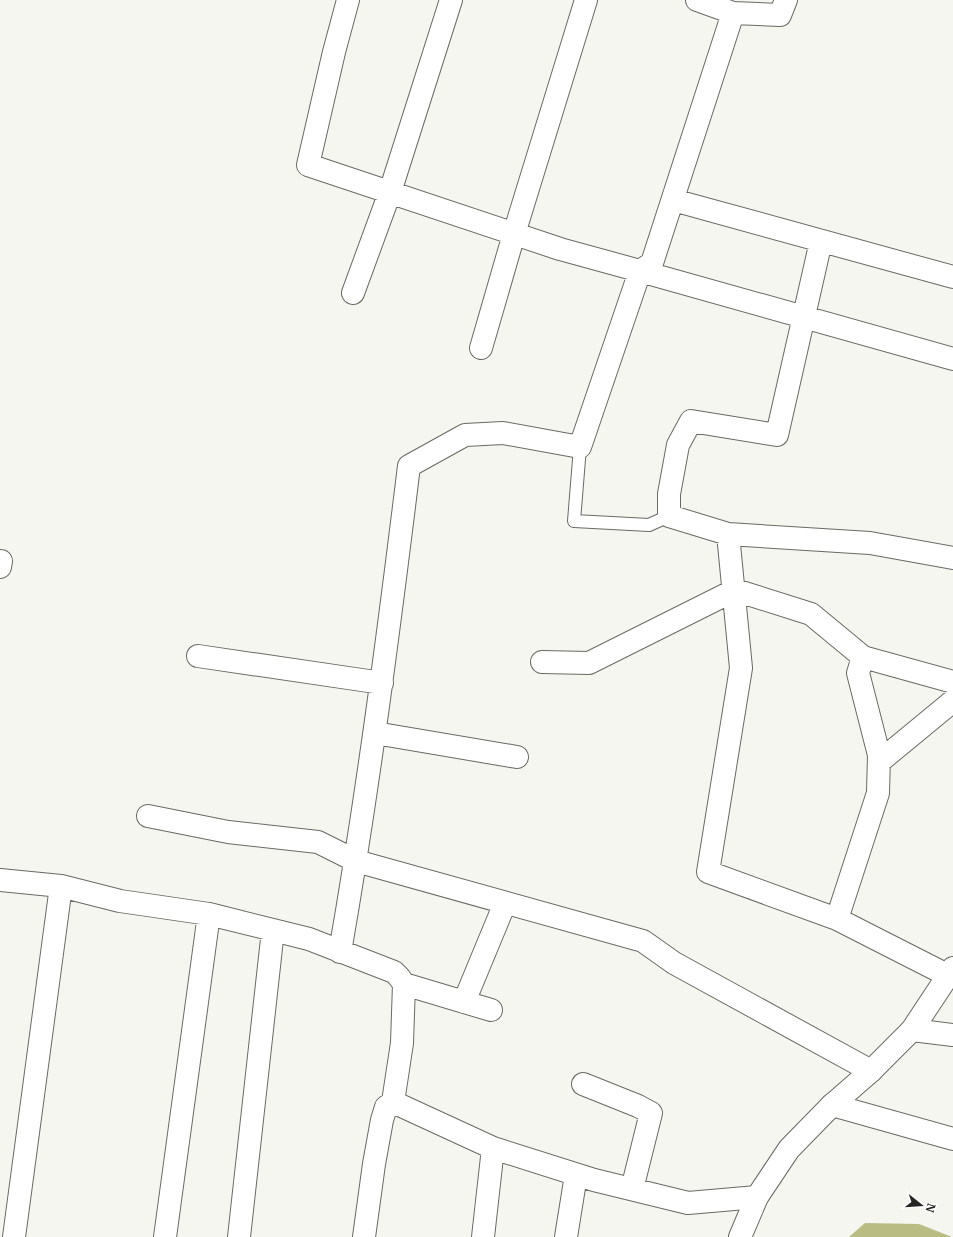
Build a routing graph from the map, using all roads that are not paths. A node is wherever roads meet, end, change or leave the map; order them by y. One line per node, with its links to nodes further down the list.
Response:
1 (348, 0): 7 (street)
2 (451, 0): 7 (street)
3 (586, 0): 9 (street)
4 (697, 0): 6 (street)
5 (786, 0): 6 (street)
6 (733, 13): 8 (street)
7 (390, 192): 9 (street); 13 (street)
8 (673, 200): 10 (street); 11 (street)
9 (514, 234): 11 (street); 15 (street)
10 (822, 241): 12 (street); 14 (street)
11 (640, 270): 14 (street); 17 (street)
12 (953, 277)
13 (353, 293)
14 (804, 317): 16 (street); 18 (street)
15 (481, 348)
16 (953, 359)
17 (580, 447): 18 (lane); 26 (street)
18 (669, 516): 19 (street)
19 (728, 534): 20 (street); 21 (street)
20 (953, 558)
21 (735, 590): 23 (street); 24 (street); 37 (street)
22 (198, 656): 26 (street)
23 (863, 657): 25 (street); 30 (street)
24 (542, 662)
25 (953, 682)
26 (382, 683): 28 (street)
27 (953, 701): 30 (street)
28 (375, 733): 29 (street); 32 (street)
29 (517, 757)
30 (879, 762): 37 (street)
31 (148, 816): 32 (street)
32 (356, 861): 35 (street); 39 (street)
33 (0, 880): 34 (street)
34 (61, 886): 36 (street); 55 (street)
35 (505, 903): 42 (street); 46 (street)
36 (209, 914): 38 (street); 56 (street)
37 (837, 919): 40 (street)
38 (273, 930): 39 (street); 57 (street)
39 (340, 952): 41 (street)
40 (951, 972): 44 (street)
41 (404, 984): 42 (street); 48 (street)
42 (464, 1002): 43 (street)
43 (491, 1010)
44 (912, 1030): 45 (street); 46 (street)
45 (953, 1035)
46 (871, 1071): 49 (street)
47 (583, 1084): 53 (street)
48 (393, 1102): 51 (street); 58 (street)
49 (832, 1105): 50 (street); 54 (street)
50 (953, 1139)
51 (493, 1148): 52 (street); 59 (street)
52 (576, 1175): 53 (street); 60 (street)
53 (632, 1190): 54 (street)
54 (757, 1197): 61 (street)
55 (14, 1237)
56 (165, 1237)
57 (239, 1237)
58 (364, 1237)
59 (483, 1237)
60 (566, 1237)
61 (740, 1237)

